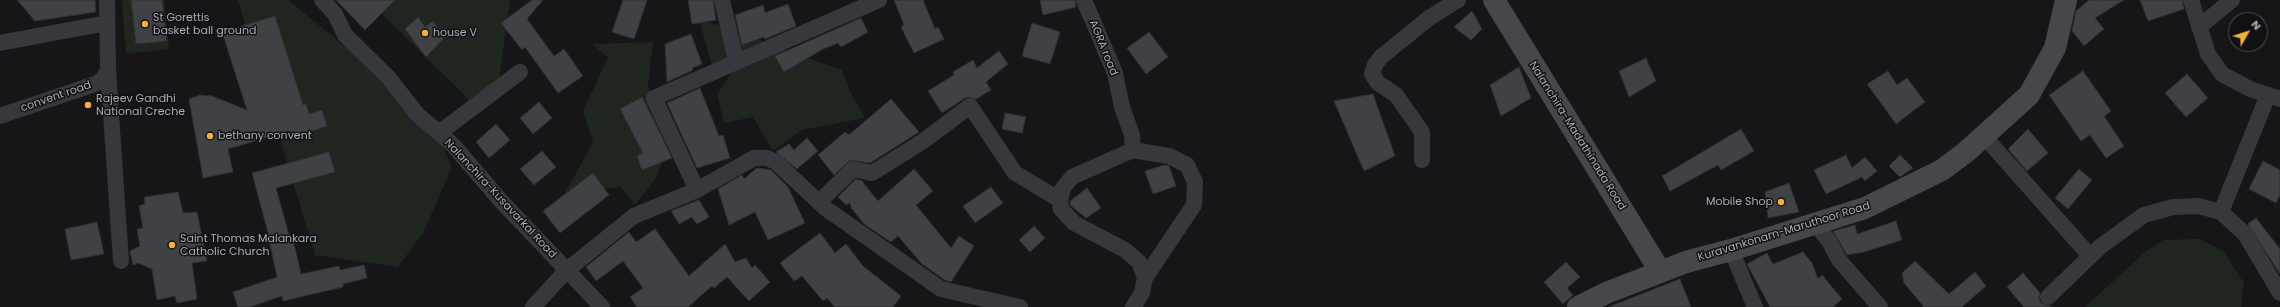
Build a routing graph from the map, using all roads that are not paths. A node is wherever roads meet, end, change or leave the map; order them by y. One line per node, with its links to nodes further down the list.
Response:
1 (107, 0): 11 (street)
2 (322, 0): 19 (street, Nalanchira-Kusavarkal Road)
3 (722, 0): 14 (street)
4 (879, 0): 14 (street)
5 (1084, 0): 21 (street, AGRA road)
6 (1458, 0): 22 (street)
7 (1494, 0): 32 (main road, Nalanchira-Madathinada Road)
8 (2066, 0): 20 (main road, Kuravankonam-Maruthoor Road)
9 (2191, 0): 12 (street)
10 (2232, 0): 12 (street)
11 (107, 23): 13 (street); 15 (street)
12 (2199, 27): 17 (street)
13 (0, 44)
14 (736, 61): 23 (street)
15 (108, 70): 18 (street, convent road); 30 (street)
16 (520, 72): 19 (street)
17 (2274, 97): 26 (street)
18 (0, 116)
19 (439, 133): 31 (street, Nalanchira-Kusavarkal Road)
20 (1983, 135): 27 (main road, Kuravankonam-Maruthoor Road); 29 (street)
21 (1133, 150): 24 (street); 33 (street)
22 (1422, 160)
23 (697, 190): 25 (street); 31 (street)
24 (1060, 200): 25 (street); 33 (street)
25 (819, 202): 38 (street)
26 (2221, 212): 29 (street); 34 (street)
27 (1814, 223): 28 (main road, Kuravankonam-Maruthoor Road); 42 (street)
28 (1731, 250): 32 (main road, Kuravankonam-Maruthoor Road); 41 (street)
29 (2090, 256): 35 (street)
30 (121, 261)
31 (567, 270): 36 (street); 37 (street, Nalanchira-Kusavarkal Road)
32 (1660, 271): 40 (main road, Kuravankonam-Maruthoor Road)
33 (1146, 278): 39 (street)
34 (2278, 285)
35 (2048, 297)
36 (533, 307)
37 (602, 307)
38 (1020, 307)
39 (1133, 307)
40 (1578, 307)
41 (1755, 307)
42 (1880, 307)

